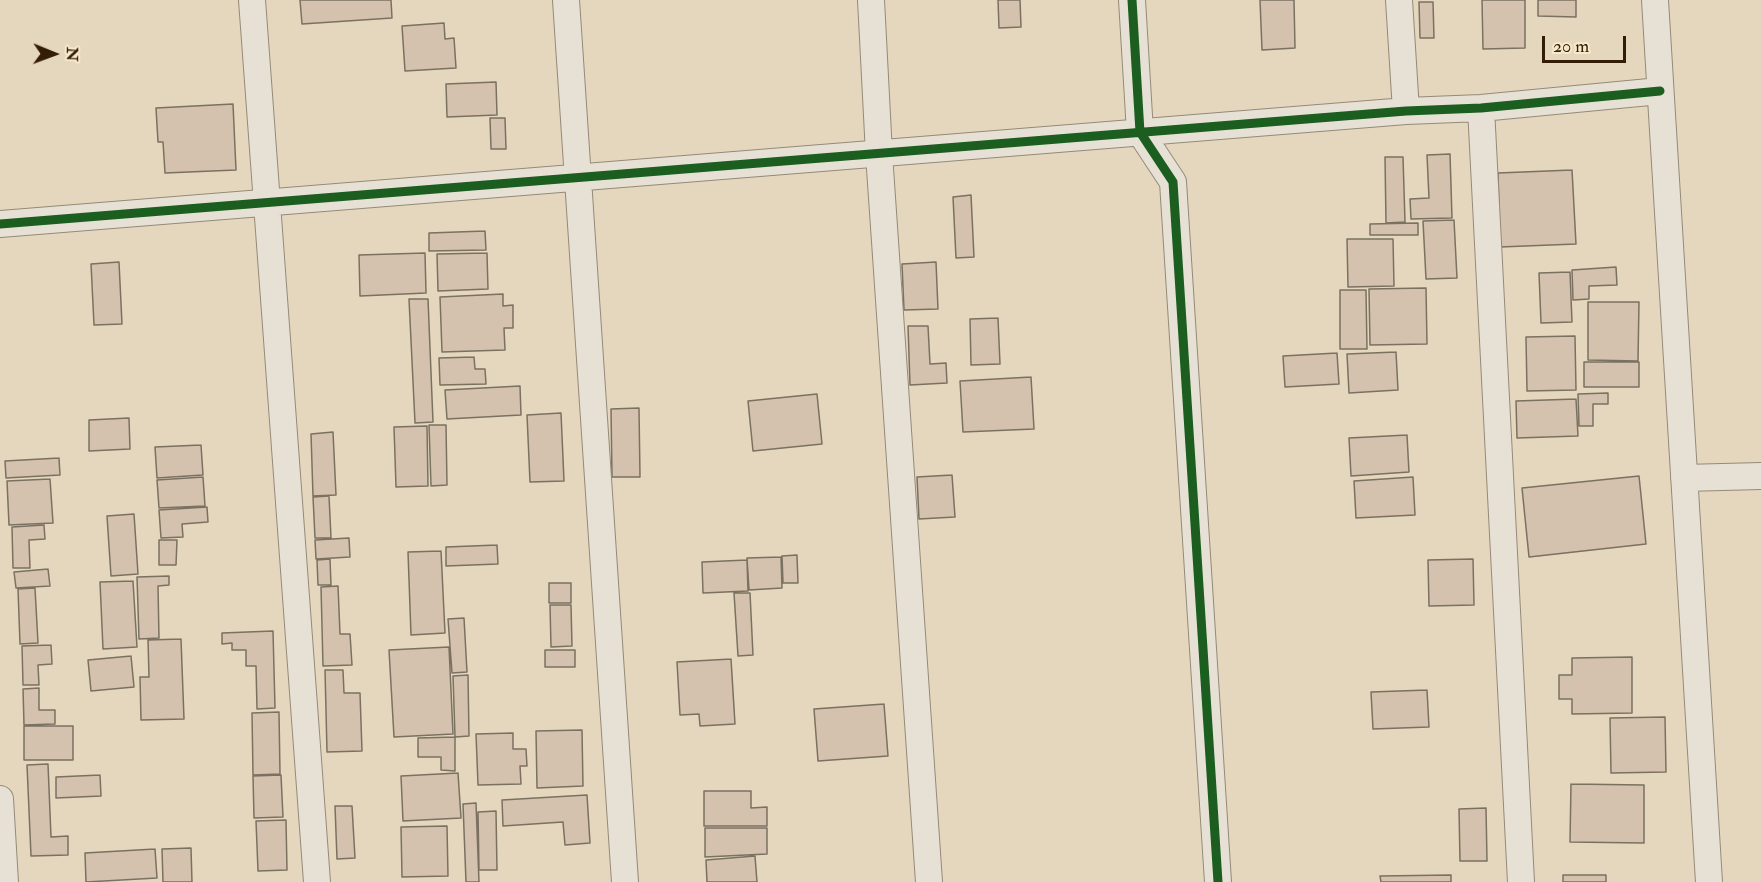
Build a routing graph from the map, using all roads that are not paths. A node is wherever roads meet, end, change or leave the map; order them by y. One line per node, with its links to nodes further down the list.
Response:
1 (252, 0): 13 (street)
2 (566, 0): 12 (street)
3 (871, 0): 11 (street)
4 (1132, 0): 10 (street)
5 (1399, 0): 9 (street)
6 (1655, 0): 7 (street)
7 (1660, 91): 8 (street); 16 (street)
8 (1481, 108): 9 (street); 23 (street)
9 (1406, 111): 10 (street)
10 (1140, 132): 11 (street); 22 (street)
11 (879, 154): 12 (street); 21 (street)
12 (577, 177): 13 (street); 20 (street)
13 (267, 202): 14 (street); 19 (street)
14 (0, 224)
15 (1761, 476): 16 (street)
16 (1684, 478): 24 (street)
17 (0, 799): 18 (street)
18 (5, 882)
19 (317, 882)
20 (625, 882)
21 (929, 882)
22 (1218, 882)
23 (1521, 882)
24 (1709, 882)

